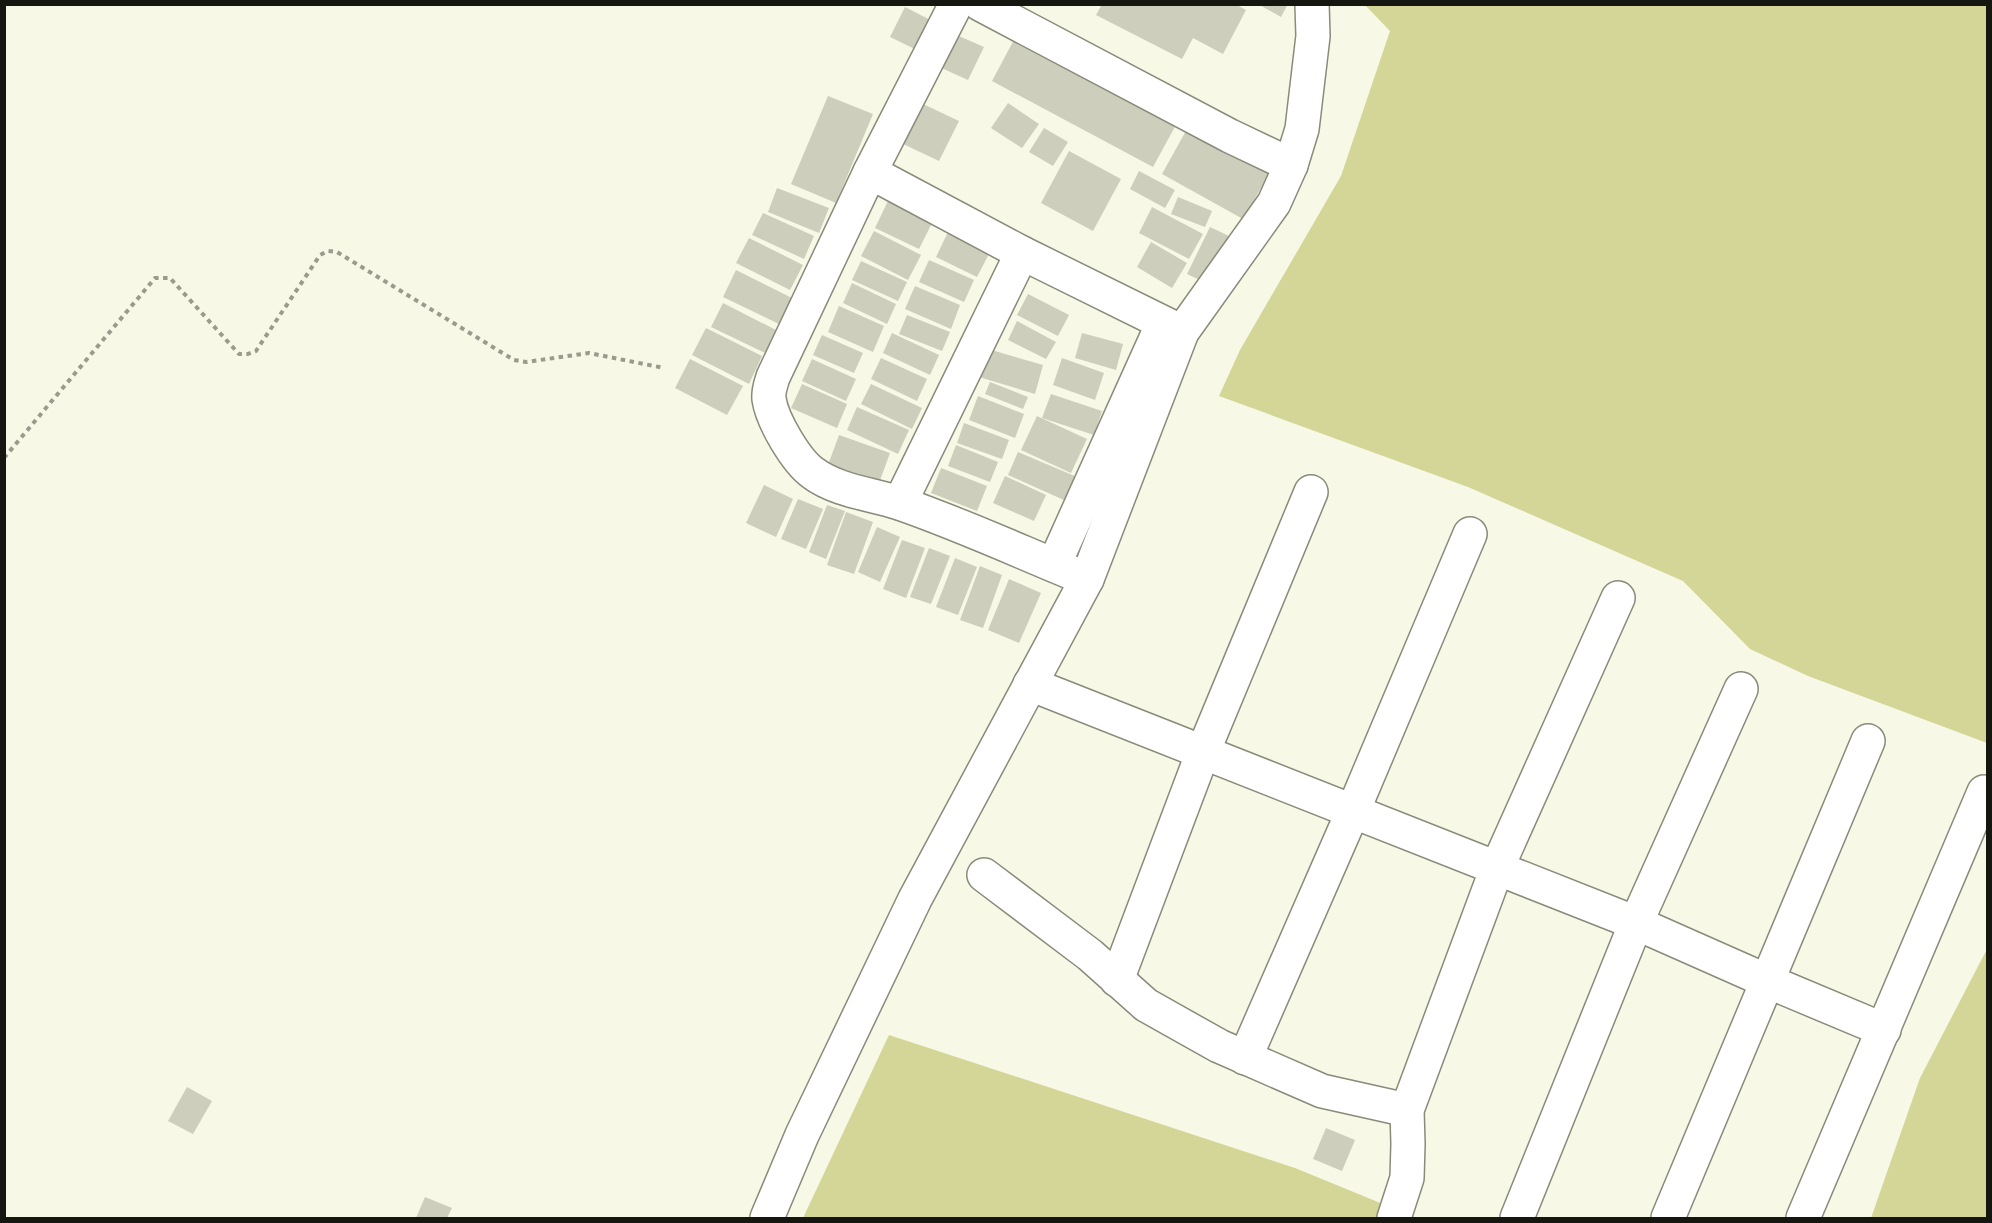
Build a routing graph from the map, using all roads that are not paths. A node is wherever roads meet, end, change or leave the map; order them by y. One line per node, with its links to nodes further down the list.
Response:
1 (956, 4): 5 (street)
2 (980, 4): 4 (street)
3 (1312, 4): 4 (street)
4 (1291, 165): 7 (street)
5 (870, 172): 6 (street); 9 (street)
6 (1022, 253): 7 (street); 9 (street)
7 (1172, 327): 11 (street); 12 (street)
8 (1311, 492): 17 (street)
9 (900, 503): 11 (street)
10 (1470, 534): 19 (street)
11 (1054, 566): 12 (street)
12 (1087, 579): 14 (street)
13 (1618, 598): 20 (street)
14 (1030, 684): 17 (street); 28 (street)
15 (1741, 689): 22 (street)
16 (1868, 741): 24 (street)
17 (1203, 752): 19 (street); 23 (street)
18 (1984, 792): 25 (street)
19 (1353, 811): 20 (street); 26 (street)
20 (1497, 868): 22 (street); 27 (street)
21 (984, 875): 23 (street)
22 (1636, 923): 24 (street); 30 (street)
23 (1117, 980): 26 (street)
24 (1767, 981): 25 (street); 31 (street)
25 (1884, 1030): 32 (street)
26 (1245, 1058): 27 (street)
27 (1407, 1110): 29 (street)
28 (767, 1218)
29 (1394, 1218)
30 (1517, 1218)
31 (1668, 1218)
32 (1803, 1218)

